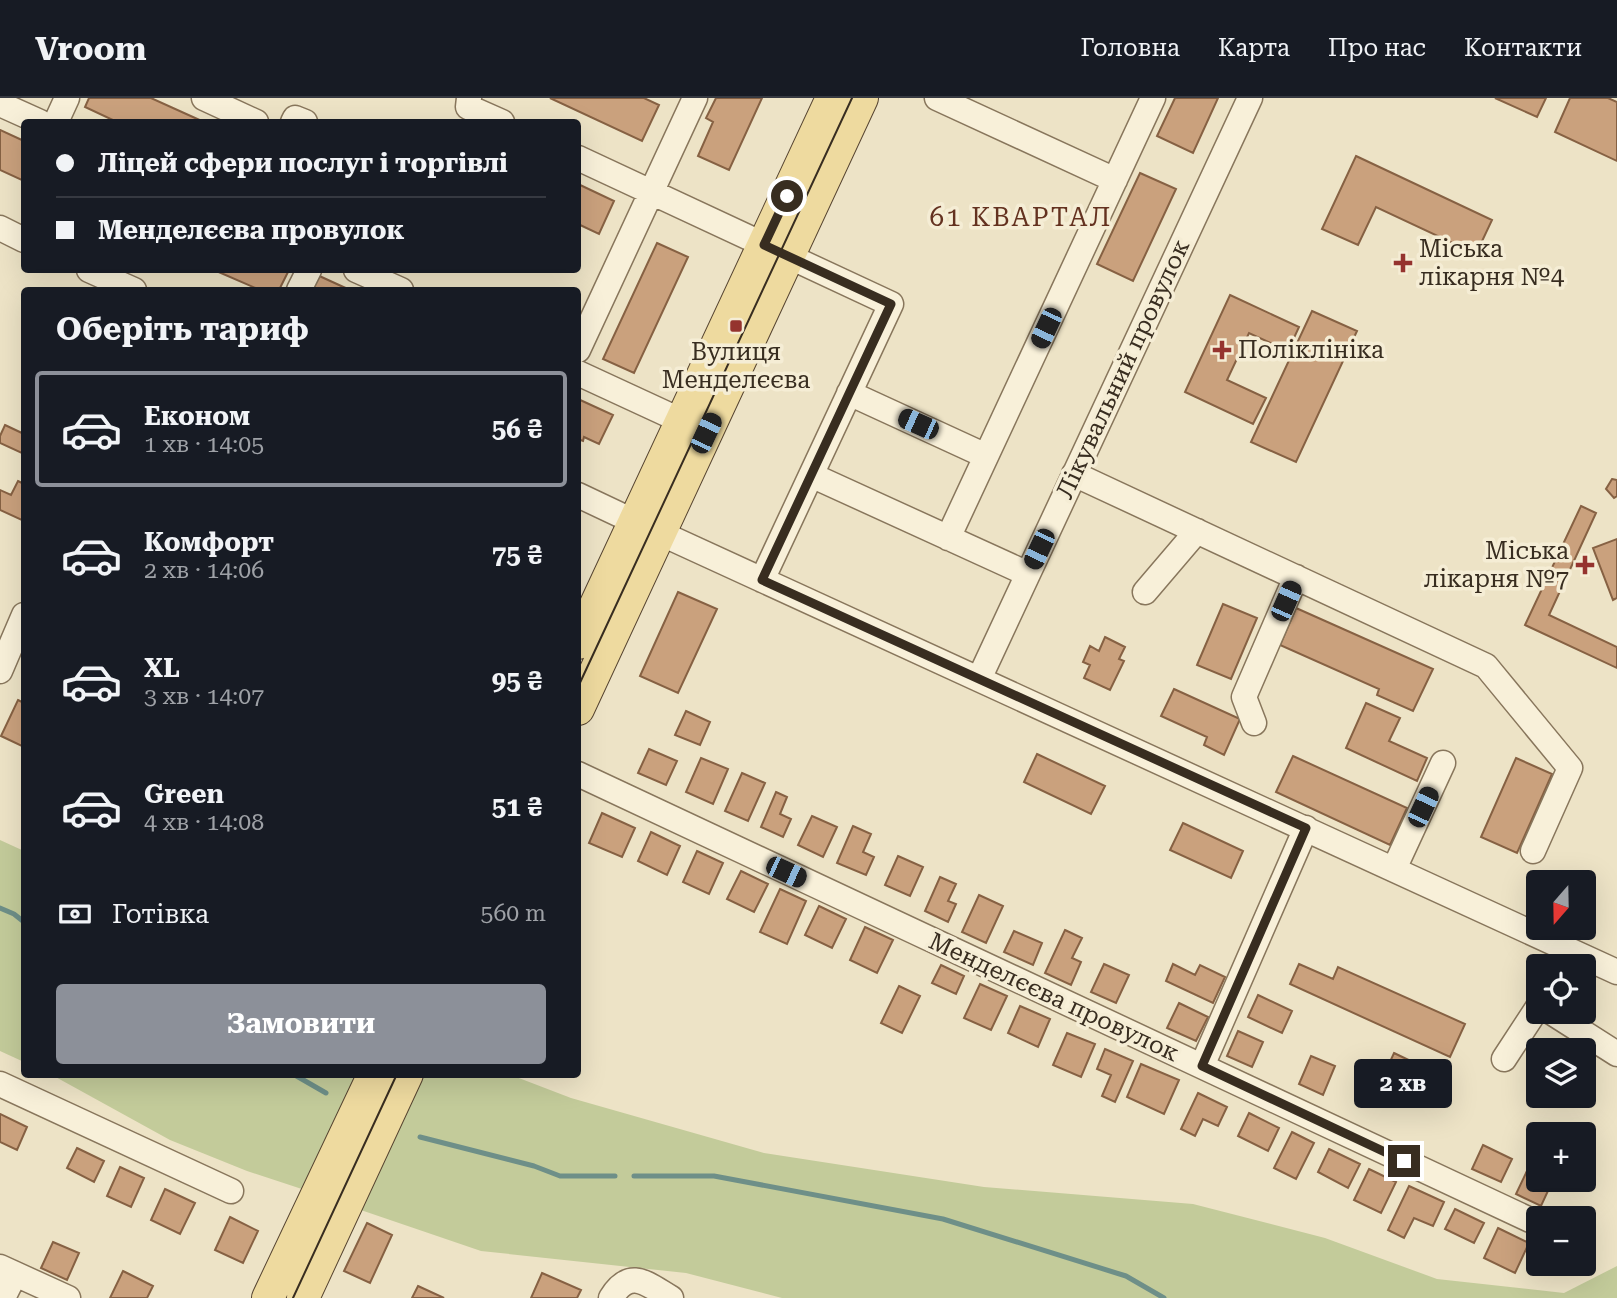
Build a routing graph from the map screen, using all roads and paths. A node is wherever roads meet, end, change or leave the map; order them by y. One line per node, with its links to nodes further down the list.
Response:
1 (67, 98): 13 (street)
2 (695, 98): 18 (street)
3 (832, 98): 21 (main road)
4 (862, 98): 21 (main road)
5 (937, 98): 11 (street)
6 (1153, 98): 17 (street)
7 (1250, 98): 31 (street, Лікувальний провулок)
8 (208, 99): 14 (street)
9 (0, 104): 12 (street)
10 (468, 106): 15 (street)
11 (983, 107): 17 (street)
12 (33, 119)
13 (57, 119)
14 (250, 119)
15 (496, 119)
16 (581, 159): 18 (street)
17 (1115, 180): 30 (street)
18 (651, 192): 21 (street); 26 (street)
19 (0, 228): 20 (street)
20 (21, 238)
21 (776, 250): 28 (street); 29 (main road)
22 (96, 273): 24 (street)
23 (363, 273): 25 (street)
24 (127, 287)
25 (394, 287)
26 (581, 344)
27 (581, 374): 29 (street)
28 (849, 393): 30 (street); 32 (street)
29 (694, 427): 34 (main road)
30 (986, 456): 36 (street)
31 (1074, 474): 35 (street); 37 (street, Лікувальний провулок)
32 (811, 475): 36 (street); 39 (street)
33 (581, 496): 34 (street)
34 (647, 527): 39 (street); 42 (main road); 45 (main road)
35 (1197, 531): 38 (street); 40 (street)
36 (948, 538): 37 (street)
37 (1028, 574): 44 (street, Лікувальний провулок)
38 (1296, 577): 46 (street); 50 (street)
39 (762, 580): 44 (street)
40 (1145, 592)
41 (21, 622): 43 (street)
42 (581, 638)
43 (0, 671)
44 (979, 679): 49 (street)
45 (581, 701)
46 (1254, 723)
47 (1443, 763): 51 (street)
48 (581, 775): 57 (street, Менделєєва провулок)
49 (1306, 828): 51 (street); 57 (street)
50 (1533, 850)
51 (1394, 869): 52 (street)
52 (1617, 972)
53 (1527, 1024): 56 (street)
54 (1570, 1024): 55 (street)
55 (1617, 1054)
56 (1504, 1059)
57 (1202, 1066): 62 (street, Менделєєва провулок)
58 (371, 1078): 67 (main road)
59 (405, 1078): 68 (main road)
60 (0, 1084): 61 (street)
61 (231, 1191)
62 (1526, 1218)
63 (7, 1271): 65 (street); 66 (street)
64 (618, 1289): 69 (street)
65 (3, 1298)
66 (68, 1298)
67 (268, 1298)
68 (303, 1298)
69 (671, 1298)

